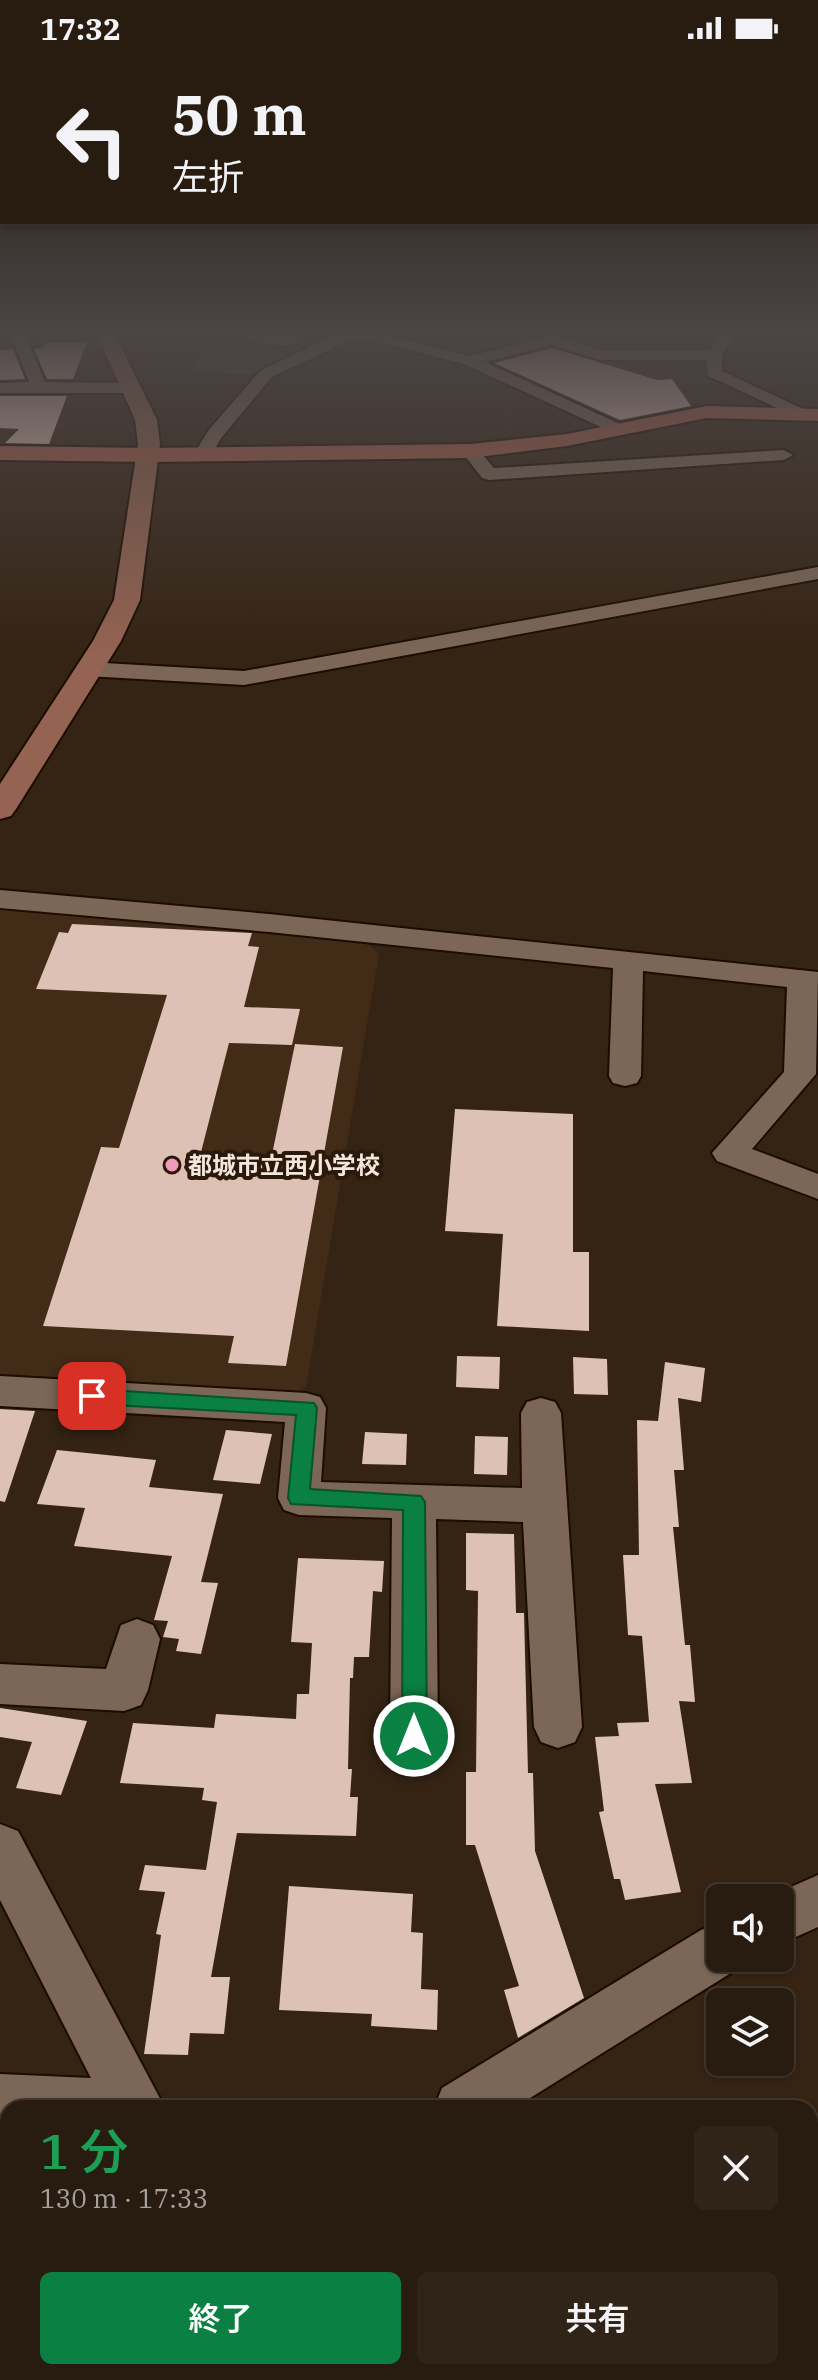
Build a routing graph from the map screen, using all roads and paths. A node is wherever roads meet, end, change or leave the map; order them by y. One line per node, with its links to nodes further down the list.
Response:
1 (147, 436): 7 (street)
2 (213, 436): 6 (street)
3 (583, 436): 4 (main road)
4 (470, 451): 6 (main road); 8 (street)
5 (0, 453): 7 (main road)
6 (203, 454): 7 (main road)
7 (149, 455): 10 (street)
8 (784, 455)
9 (818, 573): 10 (street)
10 (87, 669): 11 (street)
11 (4, 796)
12 (0, 899): 13 (street)
13 (628, 962): 14 (street); 15 (street)
14 (810, 981): 16 (street)
15 (625, 1076)
16 (818, 1187)
17 (0, 1391): 19 (street)
18 (541, 1413): 20 (street)
19 (414, 1502): 20 (street); 24 (street)
20 (544, 1506): 23 (street)
21 (137, 1639): 22 (street)
22 (0, 1684)
23 (558, 1727)
24 (414, 1736)
25 (0, 1848): 29 (street)
26 (818, 1900): 27 (street)
27 (794, 1911)
28 (706, 1958): 30 (street)
29 (133, 2100)
30 (475, 2100)

